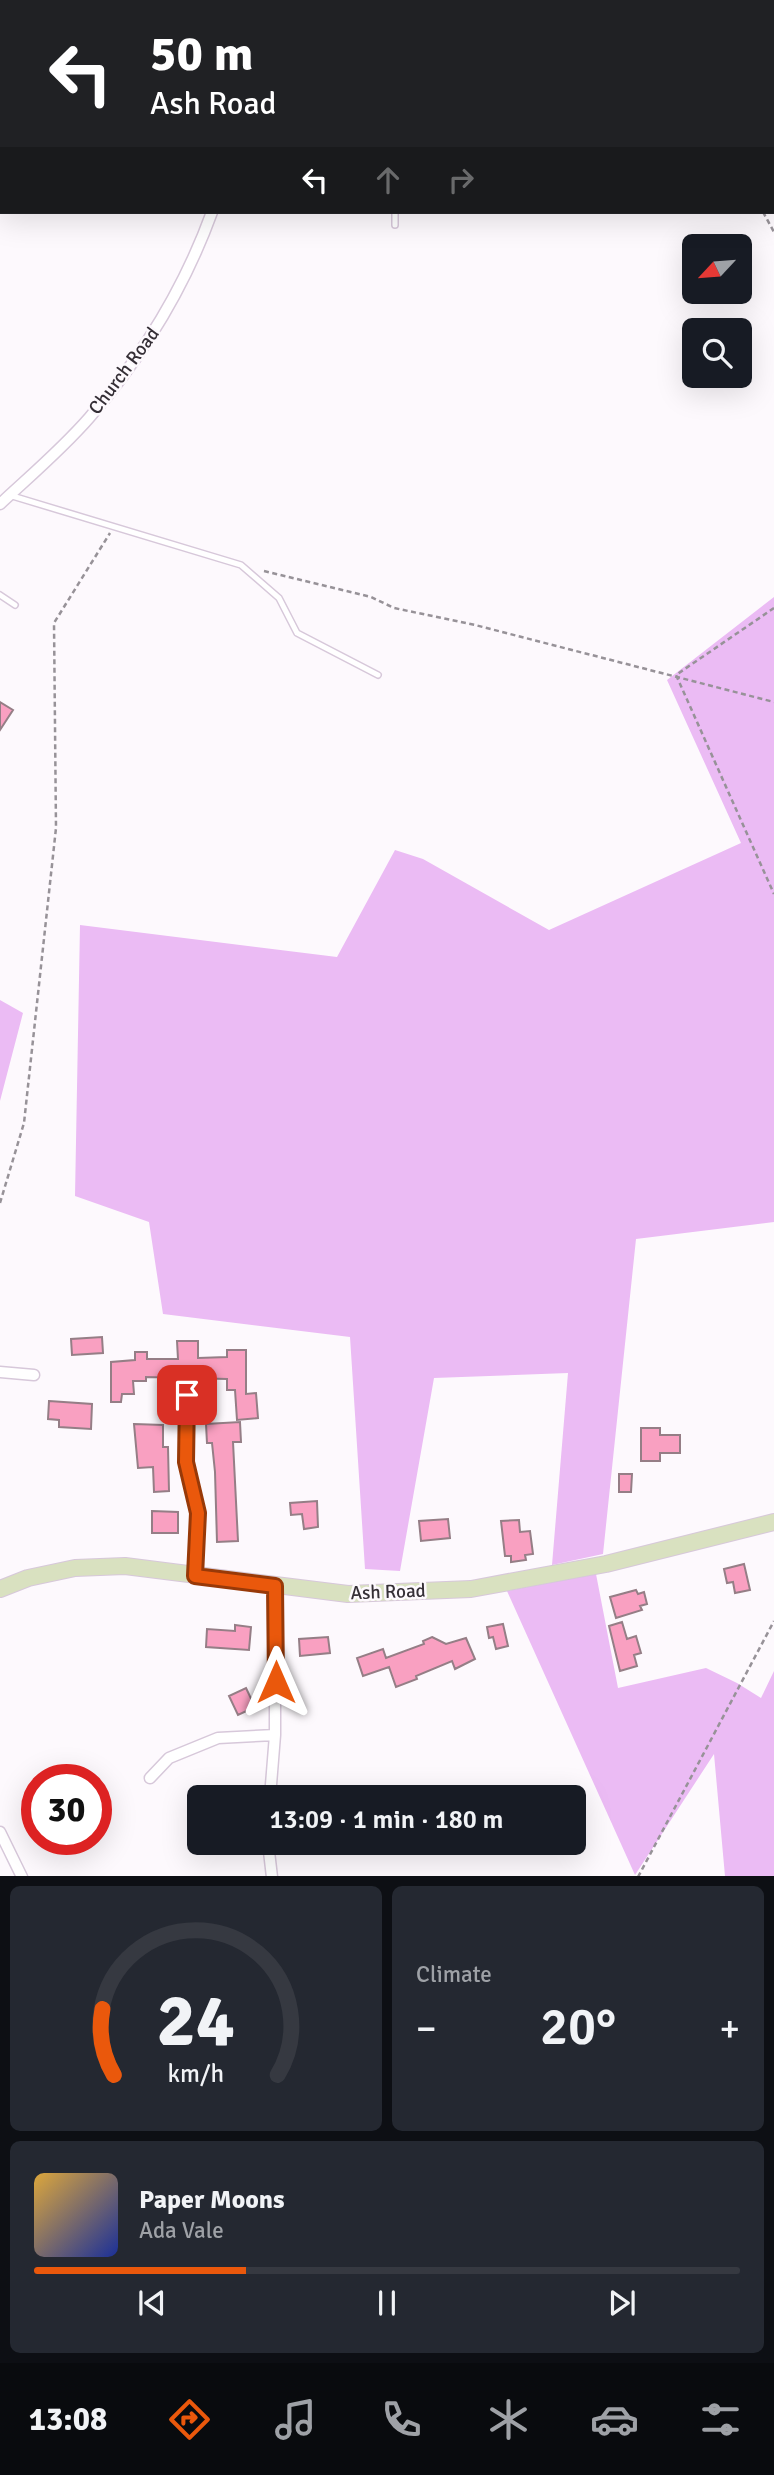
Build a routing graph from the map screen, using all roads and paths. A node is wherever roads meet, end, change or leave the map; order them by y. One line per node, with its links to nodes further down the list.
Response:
1 (211, 214): 6 (street, Church Road)
2 (395, 214): 4 (lane)
3 (764, 214): 5 (path)
4 (395, 225)
5 (774, 232)
6 (9, 495): 7 (street, Church Road); 8 (lane)
7 (0, 504)
8 (114, 528): 9 (lane); 17 (path)
9 (241, 565): 13 (lane); 14 (path)
10 (0, 595): 11 (lane)
11 (15, 605)
12 (774, 608): 14 (path)
13 (378, 675)
14 (676, 676): 15 (path); 16 (path)
15 (774, 702)
16 (774, 894)
17 (0, 1203)
18 (0, 1372): 19 (street)
19 (34, 1375)
20 (208, 1394): 22 (street)
21 (166, 1395): 22 (street)
22 (187, 1395): 24 (street)
23 (774, 1522): 25 (street, Ash Road)
24 (195, 1576): 25 (street, Ash Road); 26 (street, Ash Road)
25 (275, 1586): 28 (street)
26 (0, 1589)
27 (774, 1620): 35 (path)
28 (275, 1735): 29 (street); 30 (street)
29 (150, 1778)
30 (271, 1785)
31 (0, 1832): 33 (street)
32 (269, 1855): 34 (street)
33 (22, 1876)
34 (272, 1876)
35 (639, 1876)

